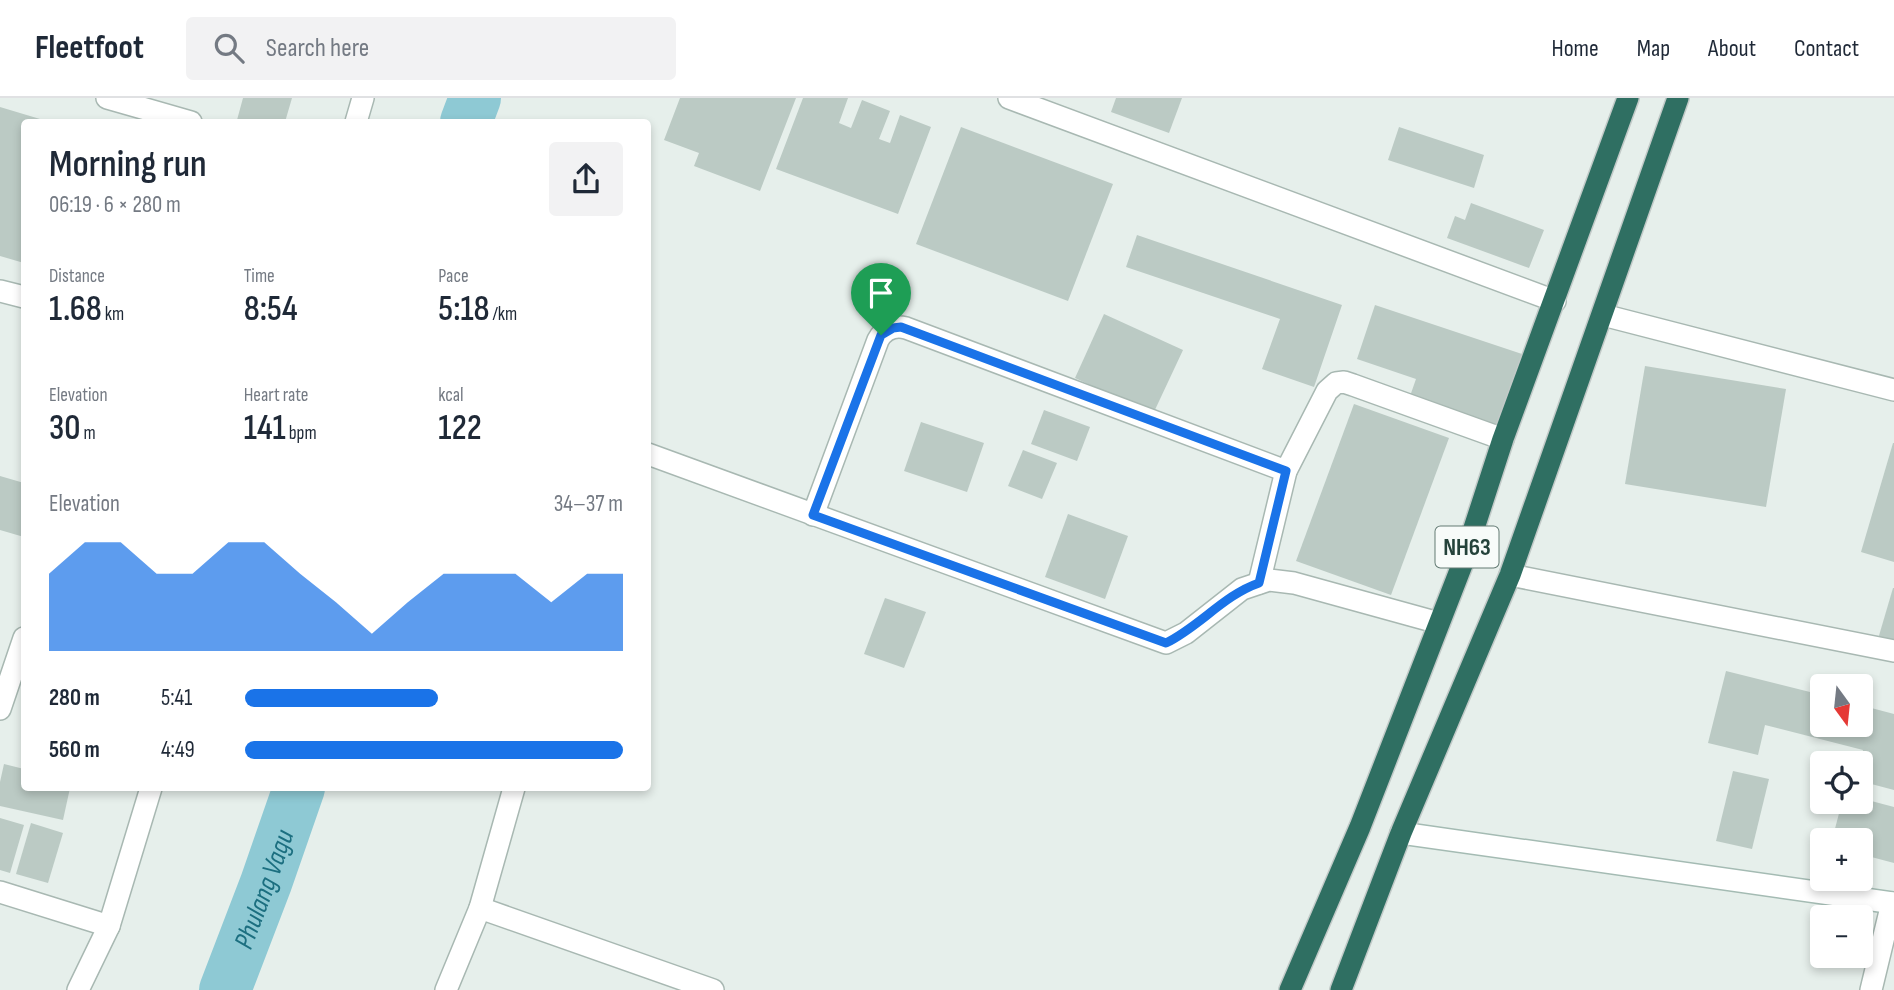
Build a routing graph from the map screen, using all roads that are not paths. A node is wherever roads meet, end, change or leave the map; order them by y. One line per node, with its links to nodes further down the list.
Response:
1 (107, 98): 6 (street)
2 (363, 98): 7 (street)
3 (1009, 98): 10 (street)
4 (1628, 98): 10 (highway, NH63)
5 (1678, 98): 11 (highway, NH63)
6 (180, 119)
7 (357, 119)
8 (0, 291): 9 (street)
9 (21, 296)
10 (1555, 301): 13 (highway, NH63)
11 (1603, 315): 12 (street); 17 (highway, NH63)
12 (1894, 390)
13 (1503, 439): 15 (street); 19 (highway, NH63)
14 (651, 455): 16 (street)
15 (1286, 471): 16 (street); 18 (street)
16 (813, 515): 18 (street)
17 (1510, 575): 21 (street); 25 (highway, NH63)
18 (1259, 583): 19 (street)
19 (1439, 623): 33 (highway, NH63)
20 (21, 647): 22 (street)
21 (1894, 652)
22 (0, 709)
23 (150, 791): 29 (street)
24 (513, 791): 28 (street)
25 (1401, 833): 27 (street); 34 (highway, NH63)
26 (0, 892): 29 (street)
27 (1893, 903): 35 (street)
28 (480, 908): 31 (street); 32 (street)
29 (109, 926): 30 (street)
30 (78, 990)
31 (446, 990)
32 (713, 990)
33 (1290, 990)
34 (1340, 990)
35 (1871, 990)

